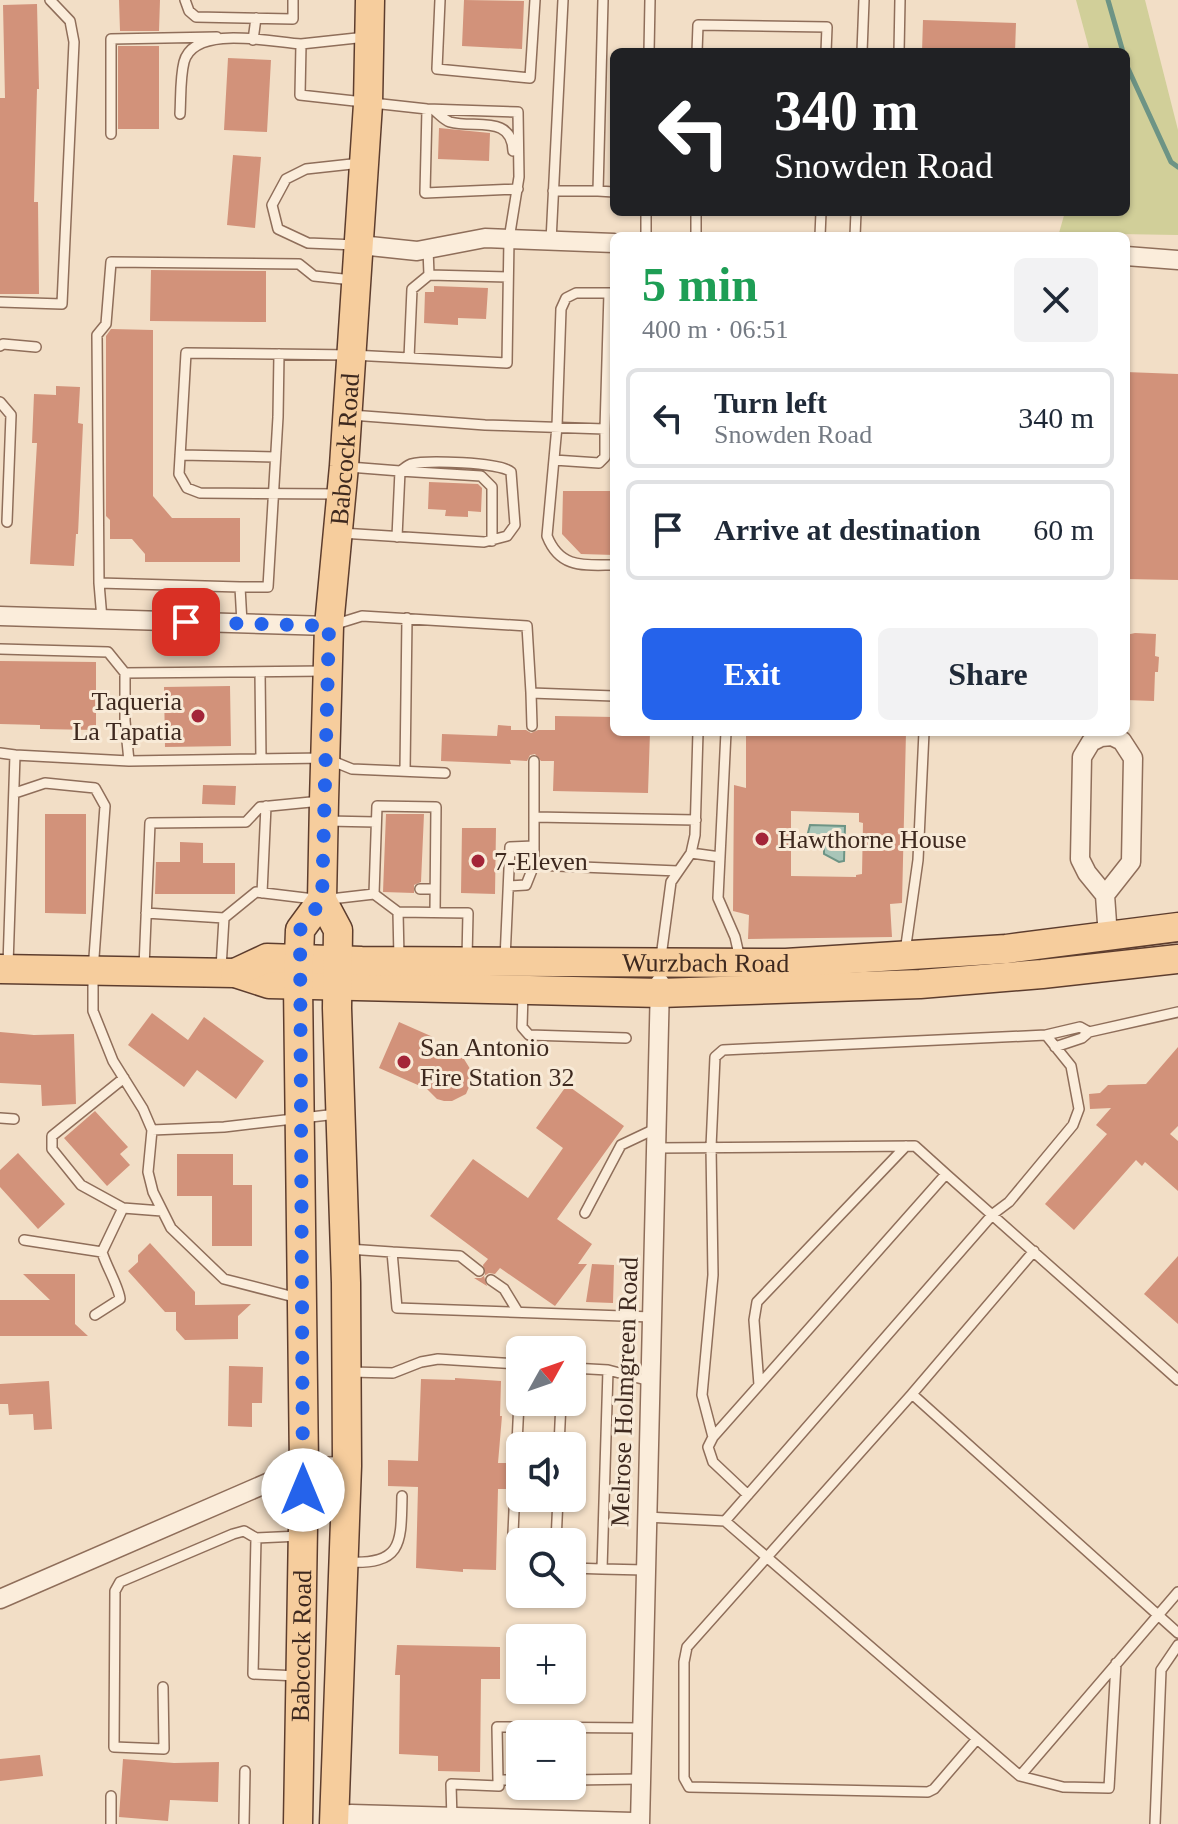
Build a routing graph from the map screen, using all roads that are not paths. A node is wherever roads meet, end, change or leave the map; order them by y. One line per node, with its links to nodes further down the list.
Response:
1 (50, 0): 43 (lane)
2 (185, 0): 12 (lane)
3 (293, 0): 12 (lane)
4 (370, 0): 14 (main road, Babcock Road)
5 (440, 0): 6 (lane)
6 (535, 0)
7 (563, 0): 29 (lane)
8 (603, 0): 30 (lane)
9 (650, 0): 17 (lane)
10 (864, 0): 20 (lane)
11 (900, 0): 21 (lane)
12 (256, 18): 15 (lane)
13 (217, 37): 15 (lane); 24 (lane); 25 (lane)
14 (369, 37): 16 (lane); 22 (main road, Babcock Road)
15 (253, 40): 16 (lane)
16 (301, 44): 22 (lane)
17 (649, 48)
18 (697, 48): 19 (lane)
19 (826, 48)
20 (862, 48)
21 (899, 48)
22 (368, 104): 23 (lane); 26 (main road, Babcock Road)
23 (430, 109): 27 (lane); 27 (lane); 28 (lane)
24 (180, 114)
25 (111, 134)
26 (364, 163): 35 (main road, Babcock Road); 35 (lane)
27 (519, 177): 28 (lane)
28 (518, 189): 32 (lane)
29 (553, 191): 30 (lane); 33 (lane)
30 (598, 191): 31 (lane)
31 (610, 192)
32 (509, 239): 33 (street); 36 (street); 40 (lane)
33 (551, 241): 34 (street)
34 (610, 243)
35 (360, 245): 36 (street); 41 (main road, Babcock Road)
36 (428, 249): 39 (lane)
37 (1130, 256): 38 (street)
38 (1178, 260)
39 (429, 275): 40 (lane); 49 (lane)
40 (508, 277): 49 (lane)
41 (357, 280): 48 (main road, Babcock Road); 65 (lane)
42 (610, 293): 52 (lane)
43 (0, 302)
44 (610, 332): 53 (lane)
45 (0, 346): 46 (lane)
46 (36, 347)
47 (279, 354): 48 (lane); 54 (lane); 55 (lane)
48 (352, 355): 49 (lane); 51 (main road, Babcock Road)
49 (409, 358)
50 (0, 402): 60 (lane)
51 (348, 415): 52 (lane); 58 (main road, Babcock Road)
52 (557, 426): 53 (lane); 56 (lane)
53 (605, 429): 56 (lane)
54 (180, 455): 55 (lane); 59 (lane)
55 (275, 457): 59 (lane)
56 (554, 460): 64 (lane)
57 (400, 471): 58 (lane); 62 (lane); 63 (lane); 63 (lane)
58 (342, 480): 59 (lane); 61 (main road, Babcock Road)
59 (272, 493): 66 (lane)
60 (7, 522)
61 (337, 532): 62 (lane); 71 (main road, Babcock Road)
62 (397, 537): 63 (lane)
63 (492, 541)
64 (610, 565)
65 (99, 583): 66 (lane); 69 (lane)
66 (240, 587): 70 (lane)
67 (0, 616): 69 (street)
68 (407, 618): 71 (lane); 76 (lane); 88 (lane)
69 (102, 619): 70 (street)
70 (242, 623): 71 (street)
71 (329, 626): 73 (main road, Babcock Road)
72 (0, 649): 75 (lane)
73 (328, 671): 74 (lane); 84 (main road, Babcock Road)
74 (260, 672): 75 (lane); 85 (lane)
75 (125, 673): 86 (lane)
76 (531, 693): 77 (lane); 78 (lane)
77 (610, 696)
78 (532, 726)
79 (698, 736): 96 (lane)
80 (726, 736): 104 (lane)
81 (924, 736): 122 (lane)
82 (0, 753): 83 (lane)
83 (15, 755): 86 (lane); 90 (lane)
84 (325, 758): 85 (lane); 88 (lane); 92 (main road, Babcock Road)
85 (261, 759): 86 (lane)
86 (129, 761)
87 (534, 761): 93 (lane)
88 (405, 771): 89 (lane)
89 (445, 773)
90 (15, 793): 129 (lane); 130 (lane)
91 (266, 806): 92 (lane); 113 (lane); 118 (lane)
92 (325, 811): 97 (lane); 115 (main road, Babcock Road)
93 (534, 817): 96 (lane); 100 (lane)
94 (423, 818): 95 (lane)
95 (436, 818): 97 (lane); 99 (lane)
96 (696, 820): 102 (lane)
97 (380, 823): 112 (lane)
98 (423, 834): 99 (lane)
99 (435, 835): 103 (lane)
100 (534, 846): 105 (lane); 109 (lane)
101 (422, 853): 103 (lane)
102 (691, 853): 104 (lane); 108 (lane)
103 (435, 854): 107 (lane)
104 (720, 857): 128 (lane)
105 (534, 865): 108 (lane); 109 (lane)
106 (421, 871): 107 (lane)
107 (435, 871): 111 (lane)
108 (678, 871): 127 (lane)
109 (509, 886): 126 (lane)
110 (420, 889): 111 (lane)
111 (435, 889): 117 (lane)
112 (377, 890): 115 (lane); 116 (lane)
113 (262, 893): 115 (lane); 119 (lane)
114 (1105, 895): 114 (street); 121 (street)
115 (322, 900): 132 (main road, Babcock Road); 133 (main road, Babcock Road)
116 (398, 912): 117 (lane); 124 (lane)
117 (435, 912): 125 (lane)
118 (146, 913): 119 (lane); 131 (lane)
119 (224, 918): 134 (lane)
120 (1178, 927): 121 (main road, Wurzbach Road)
121 (1108, 937): 122 (main road, Wurzbach Road)
122 (904, 956): 128 (main road, Wurzbach Road)
123 (1178, 959): 136 (main road, Wurzbach Road)
124 (399, 961): 125 (main road, Wurzbach Road); 133 (main road, Wurzbach Road)
125 (467, 961): 126 (main road, Wurzbach Road)
126 (505, 962): 127 (main road, Wurzbach Road)
127 (660, 962): 128 (main road, Wurzbach Road); 136 (street, Melrose Holmgreen Road)
128 (741, 962)
129 (4, 969): 130 (main road, Wurzbach Road)
130 (93, 971): 131 (main road, Wurzbach Road); 142 (lane)
131 (144, 971): 134 (main road, Wurzbach Road)
132 (299, 971): 133 (main road, Wurzbach Road); 134 (main road, Wurzbach Road); 144 (main road, Babcock Road)
133 (338, 972): 135 (main road, Wurzbach Road); 143 (main road, Babcock Road)
134 (228, 973)
135 (523, 989): 136 (main road, Wurzbach Road); 140 (lane)
136 (660, 993): 147 (street, Melrose Holmgreen Road)
137 (1178, 1012): 138 (lane)
138 (1089, 1032): 139 (lane); 141 (lane)
139 (1046, 1035): 141 (lane); 150 (lane)
140 (626, 1038)
141 (1055, 1047): 156 (lane)
142 (124, 1078): 148 (lane); 153 (lane)
143 (341, 1113): 144 (lane); 158 (main road, Babcock Road)
144 (300, 1116): 148 (lane); 164 (main road, Babcock Road)
145 (0, 1118): 146 (lane)
146 (14, 1119)
147 (657, 1128): 151 (street, Melrose Holmgreen Road); 155 (lane)
148 (152, 1130): 154 (lane)
149 (906, 1146): 150 (lane); 152 (lane); 174 (lane)
150 (711, 1147): 151 (lane); 176 (lane)
151 (656, 1148): 167 (street, Melrose Holmgreen Road)
152 (946, 1174): 156 (lane); 174 (lane)
153 (123, 1208): 154 (lane); 160 (lane)
154 (162, 1211): 164 (lane)
155 (585, 1213)
156 (993, 1214): 159 (lane); 179 (lane)
157 (24, 1240): 160 (lane)
158 (345, 1249): 161 (lane); 171 (main road, Babcock Road)
159 (1034, 1251): 172 (lane); 175 (lane)
160 (102, 1252): 166 (lane)
161 (392, 1252): 162 (lane); 165 (lane)
162 (479, 1271)
163 (491, 1280): 165 (lane)
164 (302, 1299): 178 (main road, Babcock Road)
165 (518, 1312): 167 (lane)
166 (95, 1315)
167 (652, 1317): 173 (street, Melrose Holmgreen Road)
168 (506, 1363): 171 (lane)
169 (586, 1369): 170 (lane)
170 (608, 1370): 173 (lane); 188 (lane)
171 (346, 1371): 177 (main road, Babcock Road)
172 (1178, 1380)
173 (650, 1381): 181 (street, Melrose Holmgreen Road)
174 (759, 1385): 176 (lane)
175 (912, 1394): 185 (lane); 192 (lane)
176 (713, 1437): 179 (lane)
177 (347, 1466): 178 (street); 186 (main road, Babcock Road)
178 (304, 1467): 183 (main road, Babcock Road); 191 (street)
179 (748, 1495): 182 (lane)
180 (402, 1496): 186 (lane)
181 (646, 1517): 182 (lane); 189 (street, Melrose Holmgreen Road)
182 (725, 1521): 185 (lane)
183 (303, 1536): 184 (lane); 196 (main road, Babcock Road)
184 (256, 1538): 196 (lane); 197 (lane)
185 (768, 1558): 199 (lane); 199 (lane)
186 (344, 1562): 211 (main road, Babcock Road)
187 (586, 1568): 188 (lane)
188 (602, 1569): 189 (lane)
189 (645, 1570): 198 (street, Melrose Holmgreen Road)
190 (1178, 1592): 192 (lane)
191 (0, 1599)
192 (1157, 1615): 193 (lane); 195 (lane)
193 (1178, 1633)
194 (1178, 1645): 215 (lane)
195 (1116, 1663): 201 (lane); 201 (lane)
196 (301, 1676): 210 (main road, Babcock Road)
197 (163, 1687)
198 (642, 1728): 202 (street, Melrose Holmgreen Road); 203 (lane)
199 (977, 1739): 201 (lane)
200 (245, 1771): 209 (lane)
201 (1020, 1776)
202 (641, 1779): 205 (lane); 214 (street, Melrose Holmgreen Road)
203 (498, 1780): 204 (lane); 207 (lane)
204 (506, 1780)
205 (586, 1780)
206 (111, 1796): 208 (lane)
207 (452, 1820): 212 (street); 213 (street)
208 (111, 1824)
209 (244, 1824)
210 (298, 1824)
211 (334, 1824)
212 (346, 1824)
213 (633, 1824)
214 (640, 1824)
215 (1155, 1824)

